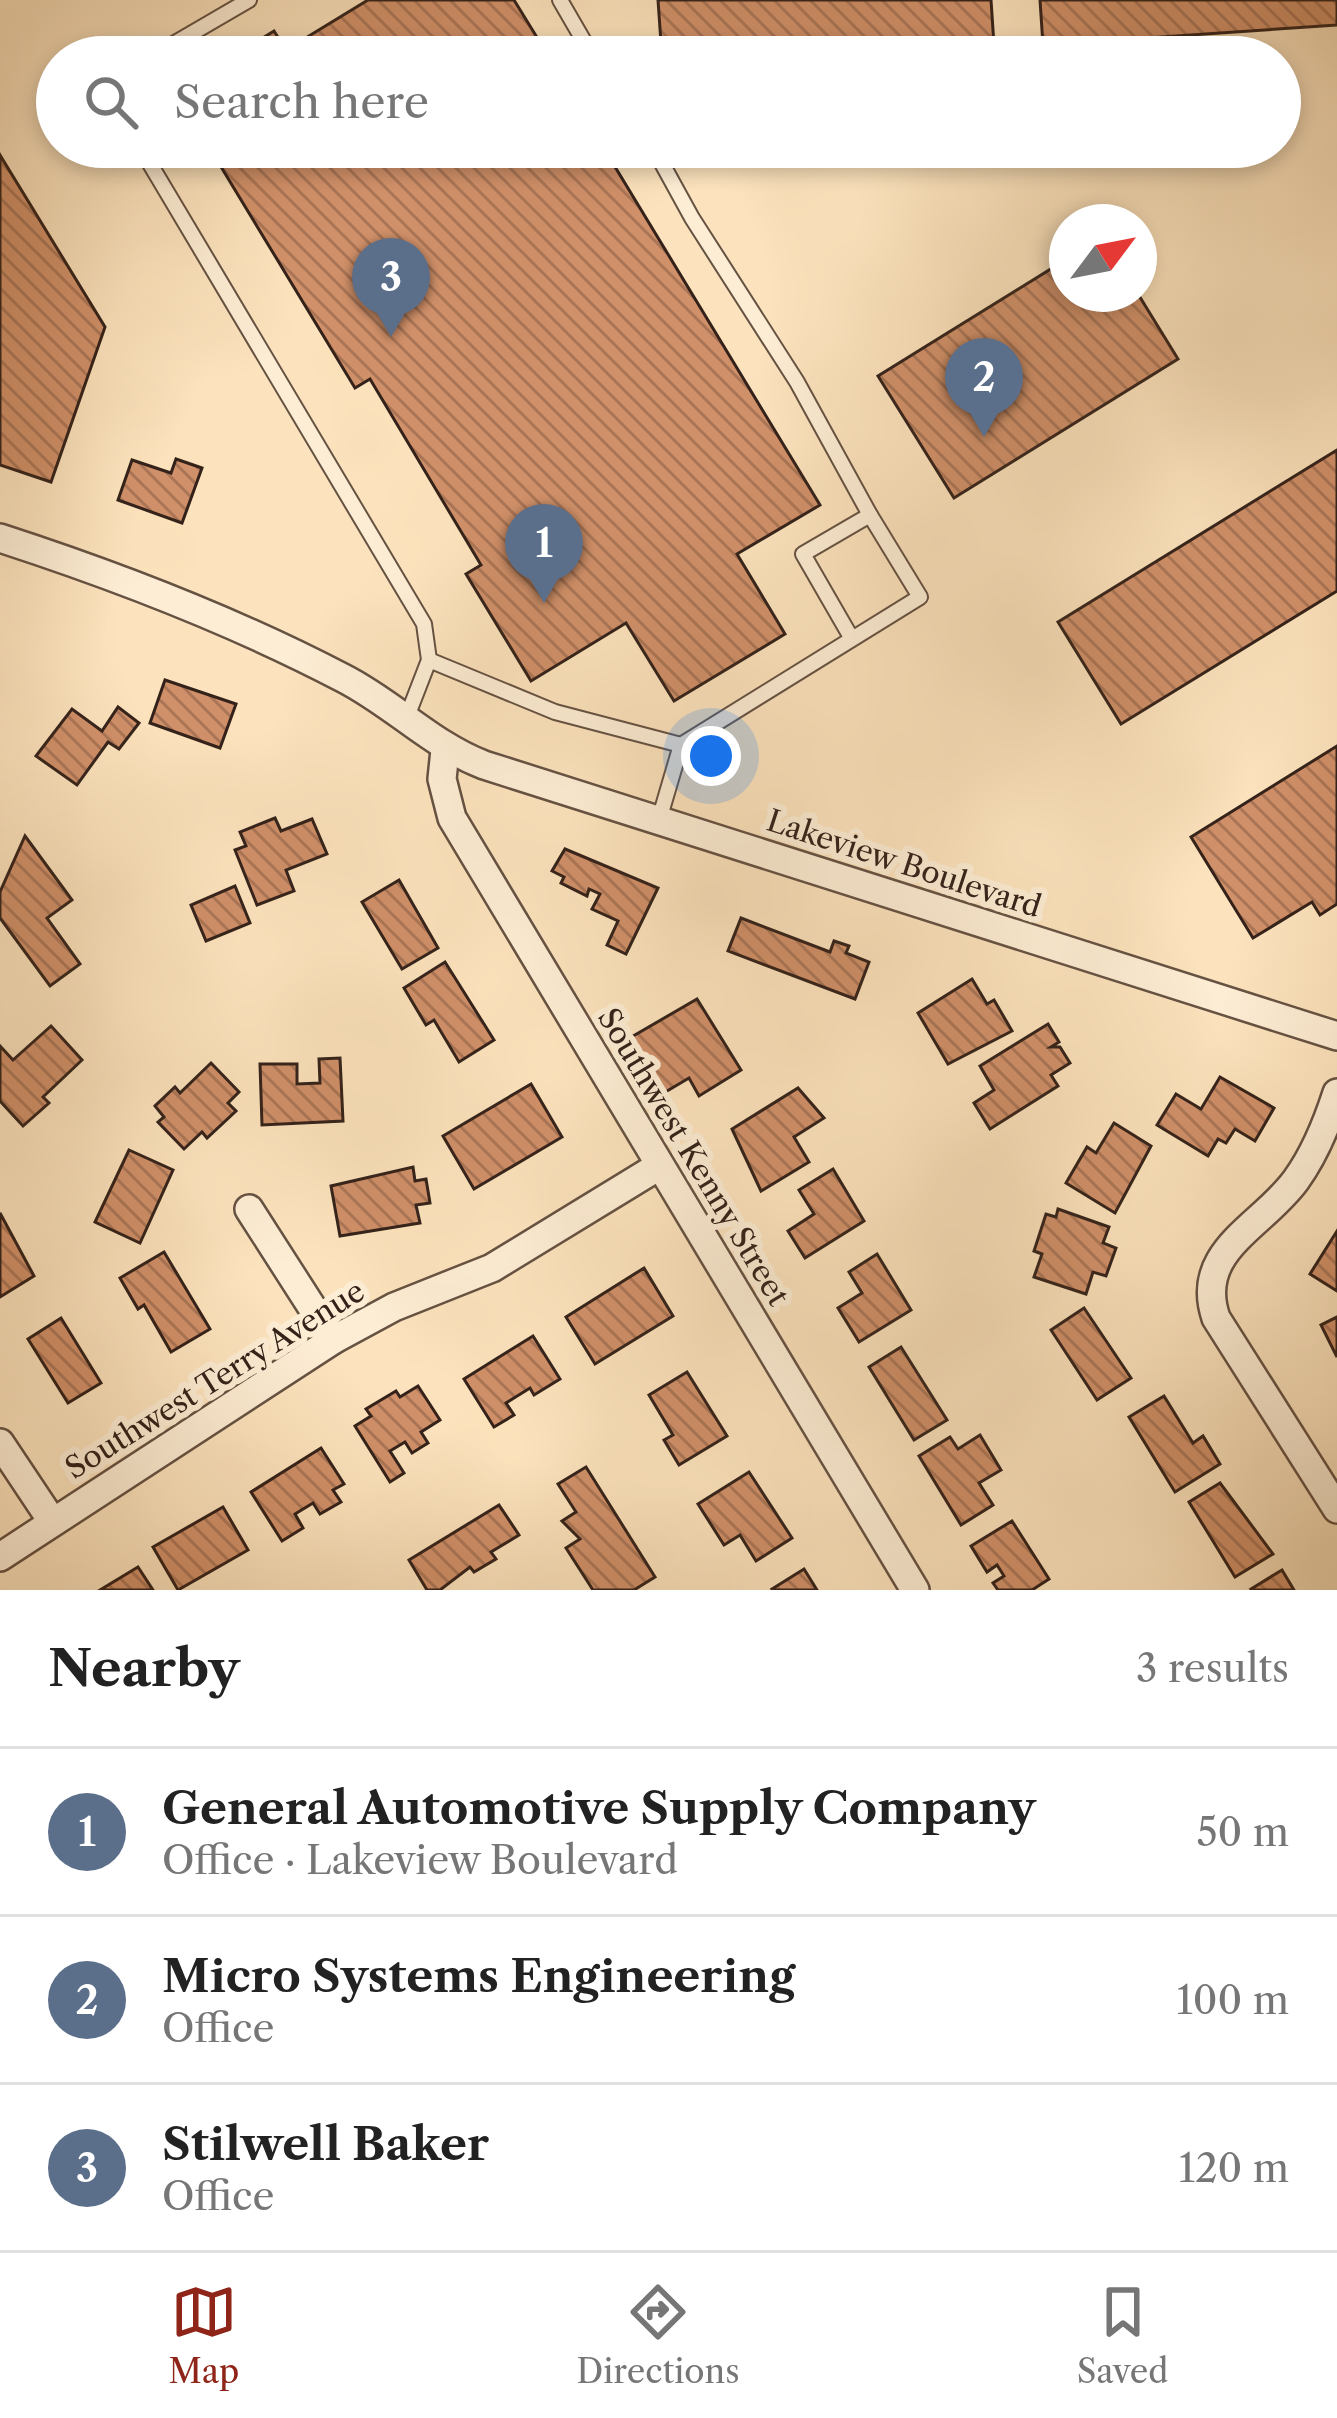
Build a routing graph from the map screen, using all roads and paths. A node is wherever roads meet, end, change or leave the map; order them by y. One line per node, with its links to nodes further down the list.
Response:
1 (249, 0): 3 (lane)
2 (560, 0): 4 (lane)
3 (187, 36)
4 (581, 36)
5 (153, 168): 10 (lane)
6 (665, 168): 7 (lane)
7 (870, 514): 9 (lane); 9 (lane)
8 (0, 538): 11 (street, Lakeview Boulevard)
9 (852, 639): 12 (lane)
10 (429, 660): 11 (lane); 12 (lane)
11 (405, 722): 13 (street, Lakeview Boulevard)
12 (681, 745): 14 (lane)
13 (445, 750): 14 (street, Lakeview Boulevard); 17 (street, Southwest Kenny Street)
14 (659, 820): 15 (street, Lakeview Boulevard)
15 (1337, 1036)
16 (1337, 1094): 21 (street)
17 (659, 1166): 19 (street, Southwest Terry Avenue); 24 (street, Southwest Kenny Street)
18 (249, 1209): 19 (street)
19 (333, 1340): 22 (street, Southwest Terry Avenue)
20 (0, 1442): 22 (street)
21 (1337, 1509)
22 (52, 1521): 23 (street, Southwest Terry Avenue)
23 (0, 1557)
24 (915, 1590)

